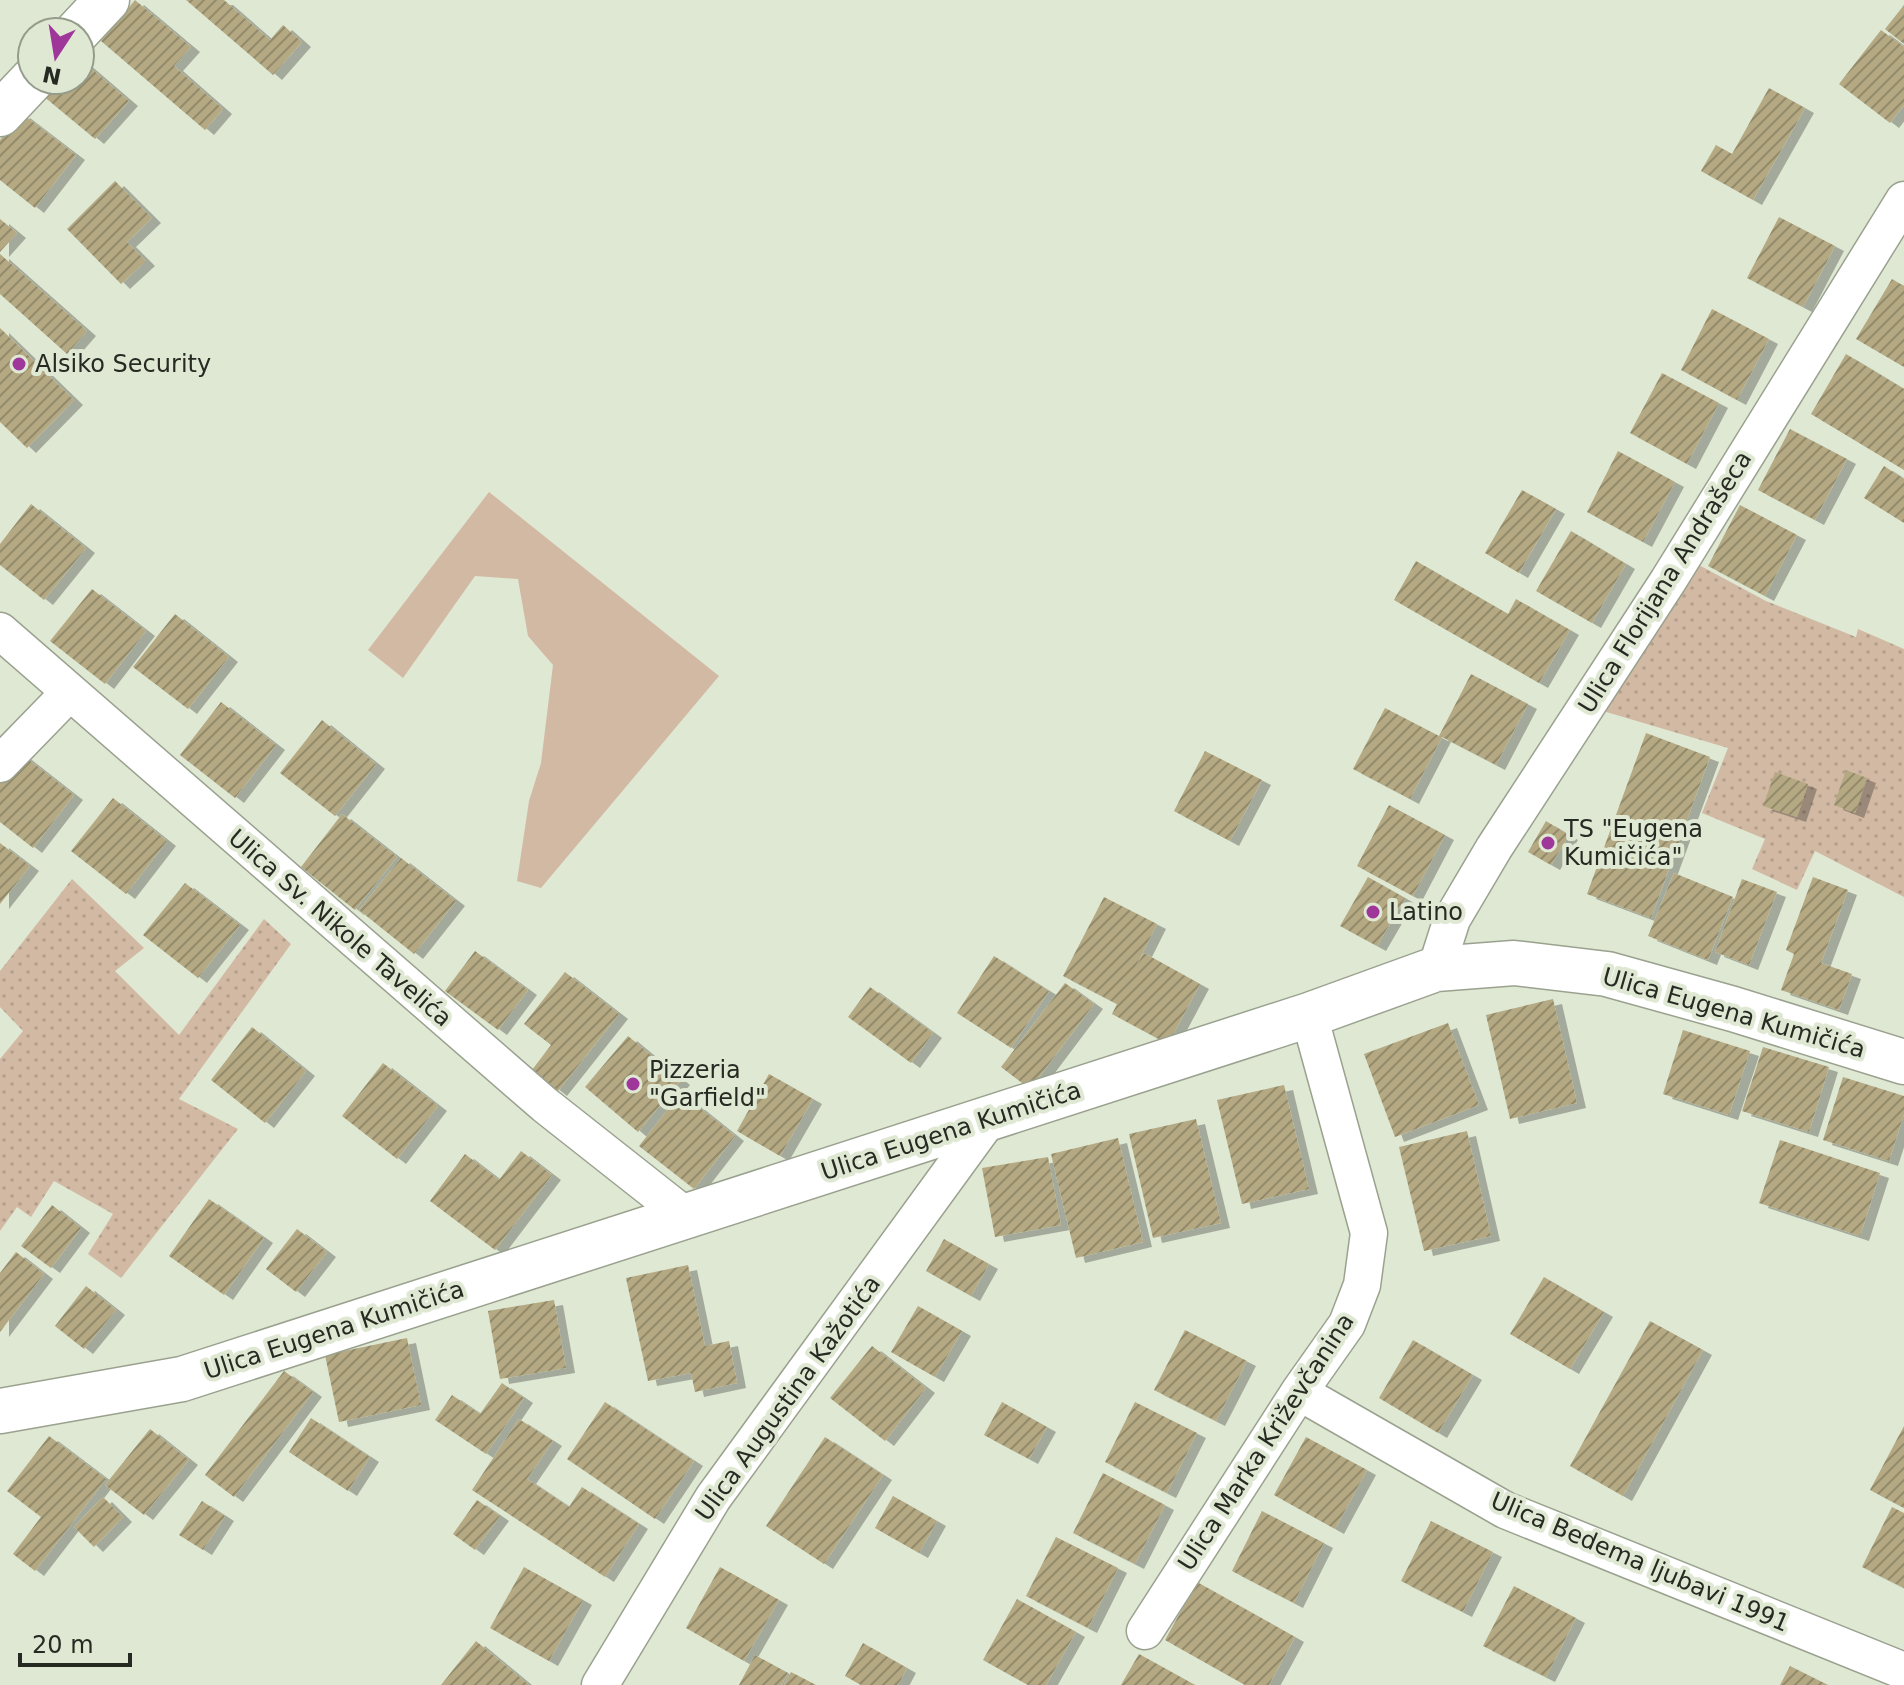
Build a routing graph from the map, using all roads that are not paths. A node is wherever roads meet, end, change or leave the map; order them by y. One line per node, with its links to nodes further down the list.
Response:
1 (107, 0): 2 (street)
2 (92, 16)
3 (17, 96): 4 (street)
4 (0, 114)
5 (1904, 200): 9 (street, Ulica Florijana Andrašeca)
6 (0, 631): 7 (street, Ulica Sv. Nikole Tavelića)
7 (69, 693): 8 (street); 13 (street, Ulica Sv. Nikole Tavelića)
8 (0, 764)
9 (1436, 969): 10 (street, Ulica Eugena Kumičića); 11 (street, Ulica Eugena Kumičića)
10 (1309, 1015): 12 (street, Ulica Eugena Kumičića); 14 (street, Ulica Marka Križevčanina)
11 (1904, 1062)
12 (989, 1119): 13 (street, Ulica Eugena Kumičića); 18 (street, Ulica Augustina Kažotića)
13 (687, 1217): 15 (street, Ulica Eugena Kumičića)
14 (1299, 1392): 16 (street, Ulica Marka Križevčanina); 17 (street, Ulica Bedema ljubavi 1991)
15 (0, 1411)
16 (1145, 1631)
17 (1904, 1671)
18 (600, 1685)

